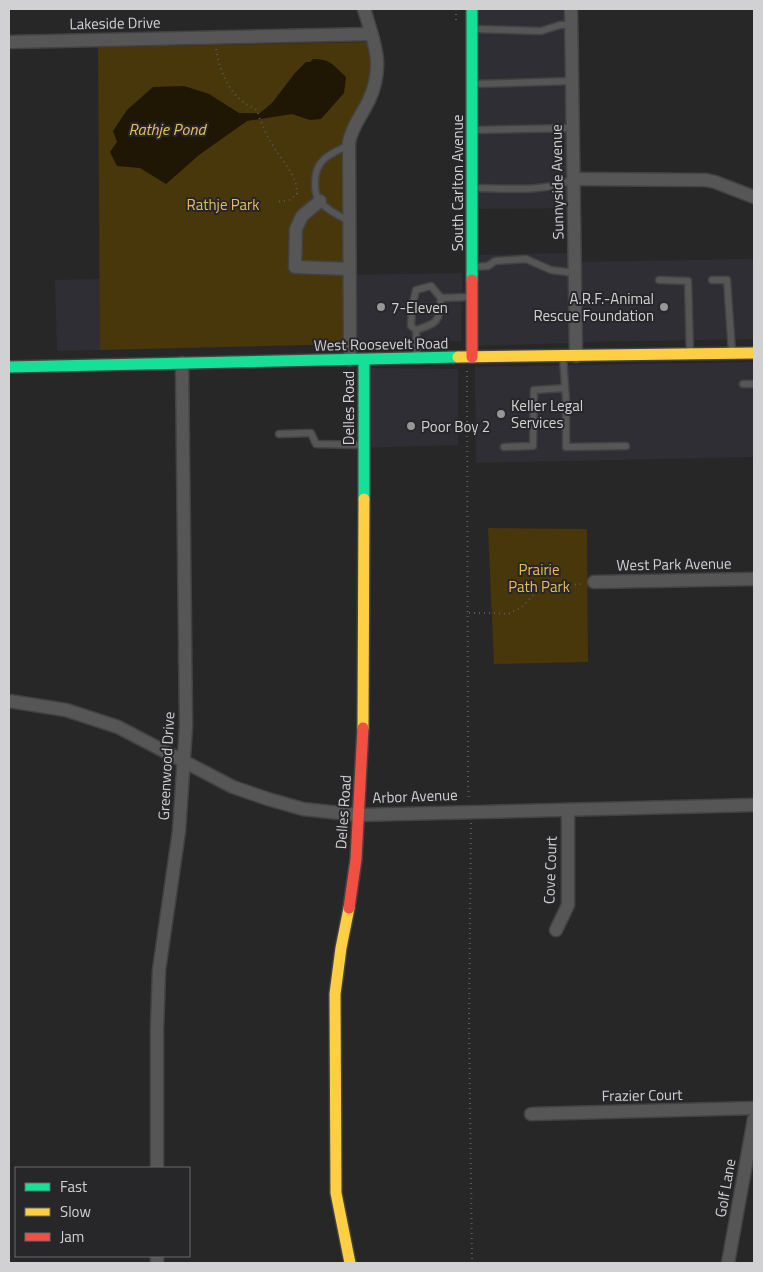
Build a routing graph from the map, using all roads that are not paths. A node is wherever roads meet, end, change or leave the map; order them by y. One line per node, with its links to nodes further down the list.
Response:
1 (364, 9): 6 (street, Delles Road)
2 (472, 9): 5 (street, South Carlton Avenue)
3 (571, 9): 4 (street, Sunnyside Avenue)
4 (571, 25): 5 (lane); 8 (street, Sunnyside Avenue)
5 (472, 29): 9 (street, South Carlton Avenue)
6 (371, 34): 7 (street, Lakeside Drive); 12 (street, Delles Road)
7 (9, 42)
8 (572, 81): 9 (lane); 10 (street, Sunnyside Avenue)
9 (472, 84): 11 (street, South Carlton Avenue)
10 (573, 128): 11 (lane); 13 (street, Sunnyside Avenue)
11 (472, 130): 14 (street, South Carlton Avenue)
12 (349, 145): 16 (lane); 17 (street, Delles Road)
13 (574, 179): 14 (lane); 15 (street); 20 (street, Sunnyside Avenue)
14 (472, 188): 18 (street, South Carlton Avenue)
15 (754, 197)
16 (320, 201): 17 (lane); 19 (street)
17 (349, 221): 19 (street, Delles Road)
18 (472, 267): 20 (lane); 23 (street, South Carlton Avenue)
19 (349, 269): 33 (street, Delles Road)
20 (575, 273): 30 (street, Sunnyside Avenue)
21 (659, 280): 28 (lane)
22 (712, 280): 26 (lane)
23 (472, 297): 24 (lane); 31 (street, South Carlton Avenue)
24 (442, 298): 25 (lane); 25 (lane)
25 (416, 330): 32 (lane)
26 (732, 353): 27 (street, West Roosevelt Road); 28 (street, West Roosevelt Road)
27 (754, 353)
28 (690, 354): 30 (street, West Roosevelt Road)
29 (563, 356): 30 (street, West Roosevelt Road); 31 (street, West Roosevelt Road); 39 (lane)
30 (576, 356)
31 (472, 357): 32 (street, West Roosevelt Road)
32 (417, 359): 34 (street, West Roosevelt Road)
33 (350, 360): 34 (street, West Roosevelt Road); 35 (street, West Roosevelt Road)
34 (364, 360): 41 (street, Delles Road)
35 (182, 363): 36 (street, West Roosevelt Road); 47 (street, Greenwood Drive)
36 (9, 368)
37 (743, 384): 38 (lane)
38 (754, 384)
39 (565, 388): 42 (lane); 43 (lane)
40 (279, 434): 41 (lane)
41 (364, 445): 50 (street, Delles Road)
42 (626, 446)
43 (504, 448)
44 (754, 579): 45 (street, West Park Avenue)
45 (594, 582)
46 (9, 701): 47 (street, Arbor Avenue)
47 (182, 761): 50 (street, Arbor Avenue); 55 (street, Greenwood Drive)
48 (754, 805): 49 (street, Arbor Avenue)
49 (568, 810): 50 (street, Arbor Avenue); 51 (street, Cove Court)
50 (358, 815): 56 (street, Delles Road)
51 (556, 930)
52 (754, 1108): 53 (street, Frazier Court)
53 (531, 1114)
54 (754, 1119): 57 (street, Golf Lane)
55 (157, 1167)
56 (350, 1263)
57 (728, 1263)

